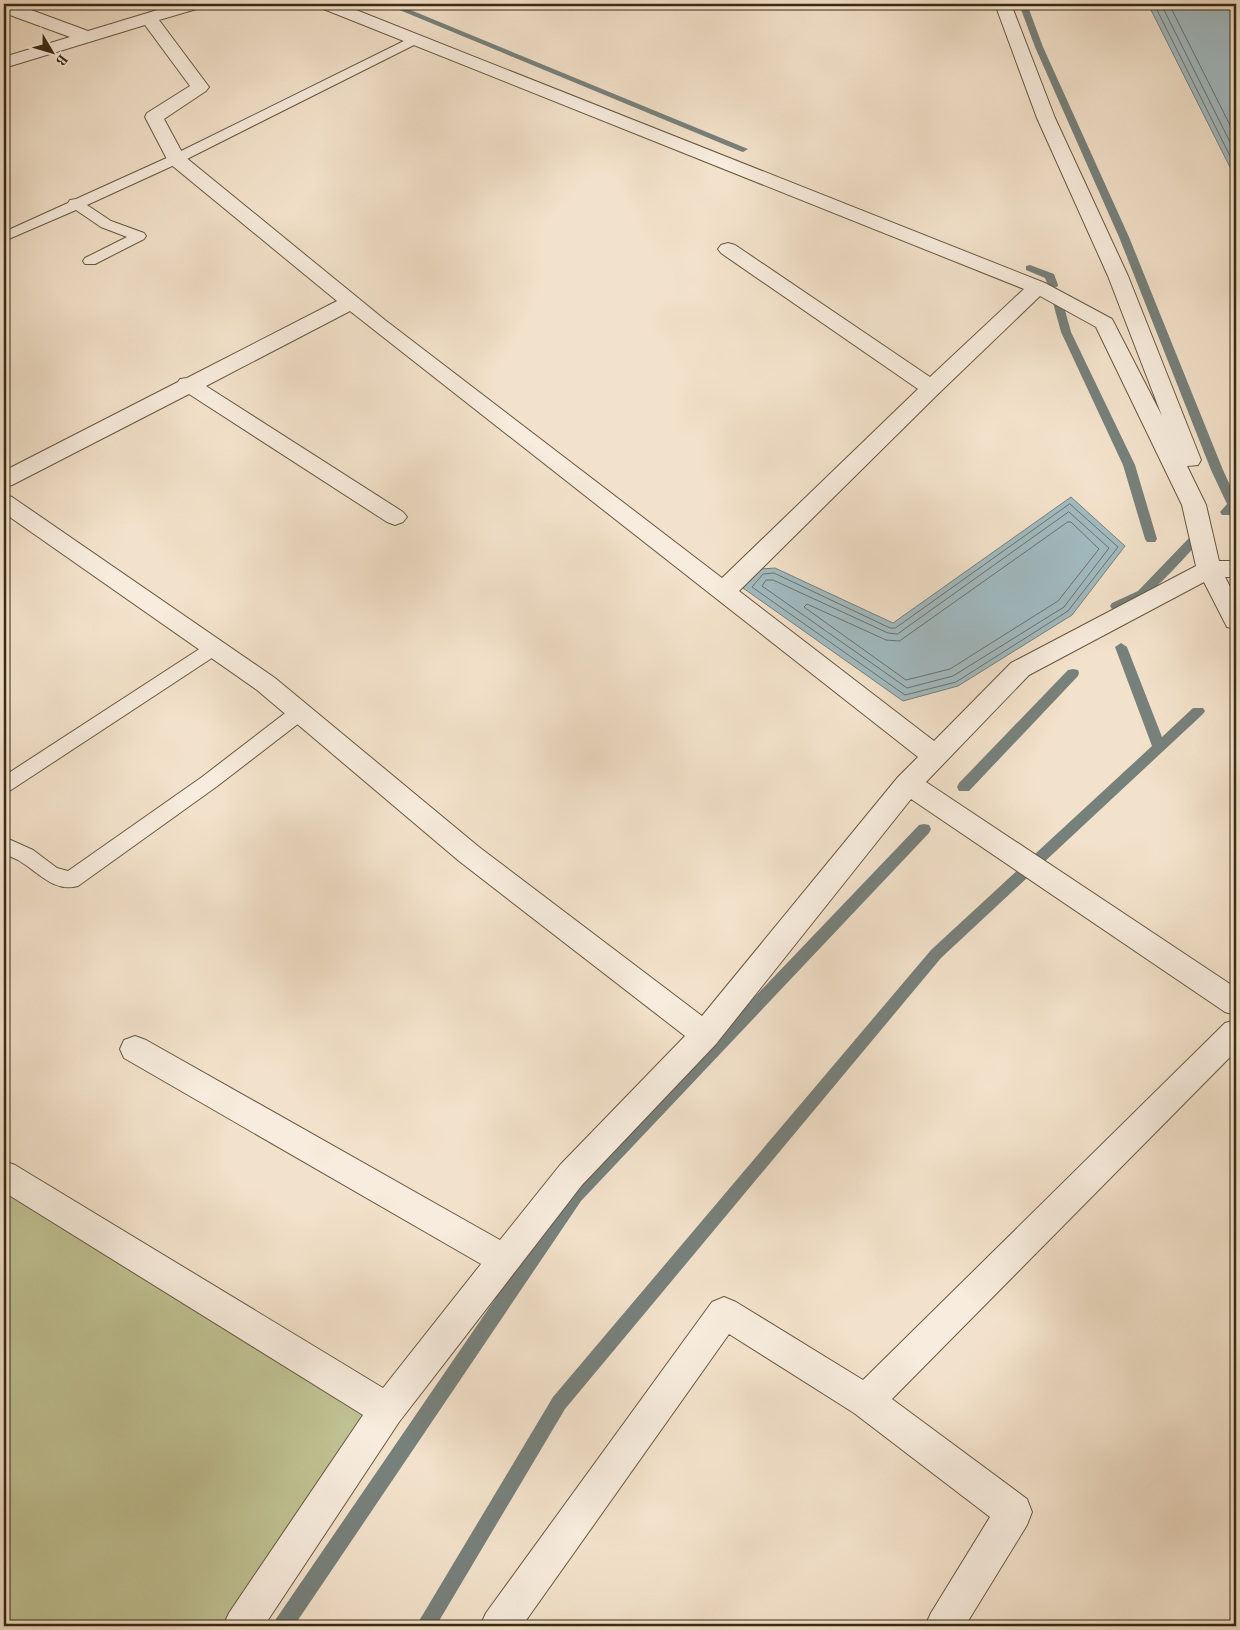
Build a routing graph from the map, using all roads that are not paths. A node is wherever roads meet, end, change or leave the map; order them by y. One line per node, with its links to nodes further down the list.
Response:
1 (4, 4): 6 (street)
2 (194, 4): 5 (street)
3 (327, 4): 7 (street)
4 (1004, 4): 14 (street)
5 (149, 18): 6 (street); 9 (street)
6 (87, 37): 8 (street)
7 (416, 40): 9 (lane); 15 (street)
8 (4, 63)
9 (176, 159): 10 (lane); 16 (street)
10 (75, 204): 11 (lane); 13 (lane)
11 (4, 237)
12 (728, 249): 19 (street)
13 (90, 261)
14 (1118, 276): 17 (street); 22 (street)
15 (1038, 287): 17 (street); 19 (street)
16 (352, 302): 18 (street); 25 (street)
17 (1105, 323): 22 (street)
18 (188, 384): 20 (street); 23 (street)
19 (931, 388): 25 (street)
20 (4, 480)
21 (4, 502): 27 (street)
22 (1194, 505): 24 (street)
23 (395, 517)
24 (1222, 569): 26 (street); 29 (street)
25 (724, 591): 29 (street)
26 (1236, 621)
27 (214, 648): 28 (street); 31 (lane)
28 (300, 712): 32 (lane); 35 (street)
29 (935, 756): 30 (street)
30 (908, 784): 33 (street); 35 (street)
31 (4, 785)
32 (4, 845)
33 (1236, 1003)
34 (1236, 1032): 39 (street)
35 (705, 1035): 38 (street)
36 (134, 1050): 38 (street)
37 (4, 1175): 40 (street)
38 (504, 1260): 40 (street)
39 (866, 1401): 42 (street); 43 (street)
40 (386, 1410): 41 (street)
41 (242, 1626)
42 (499, 1626)
43 (944, 1626)

